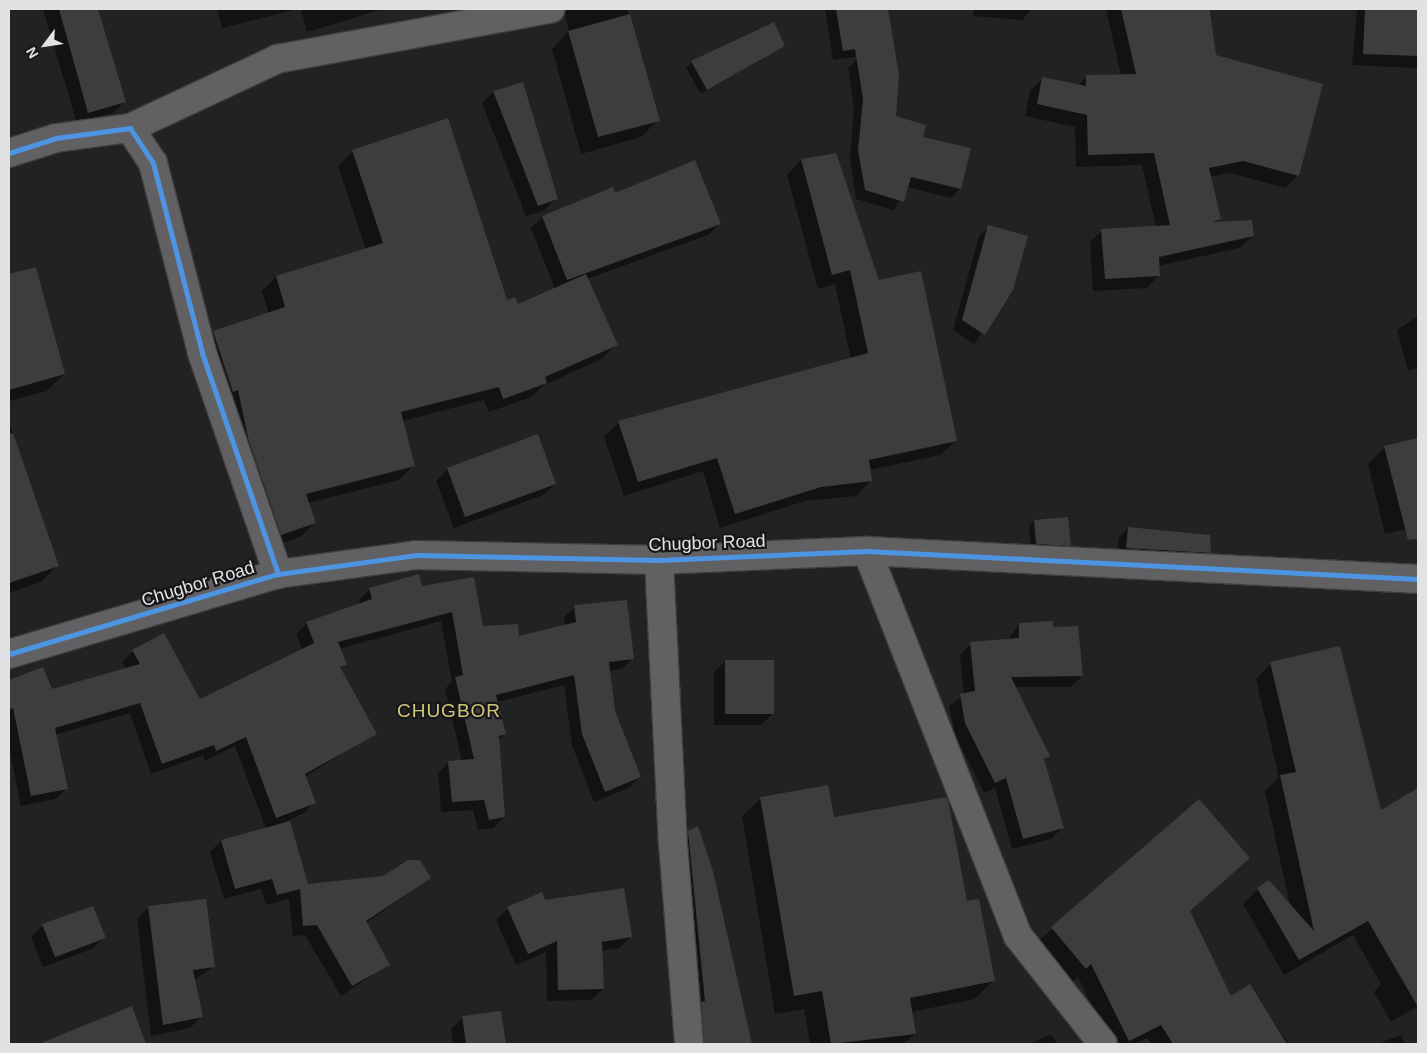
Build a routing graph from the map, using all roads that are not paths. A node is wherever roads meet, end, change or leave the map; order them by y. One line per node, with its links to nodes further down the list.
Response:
1 (550, 9): 2 (street)
2 (130, 128): 3 (street); 6 (street)
3 (9, 153)
4 (867, 551): 5 (street, Chugbor Road); 7 (street, Chugbor Road); 10 (street)
5 (659, 560): 6 (street, Chugbor Road); 9 (street)
6 (278, 574): 8 (street, Chugbor Road)
7 (1418, 579)
8 (9, 654)
9 (689, 1044)
10 (1103, 1044)

